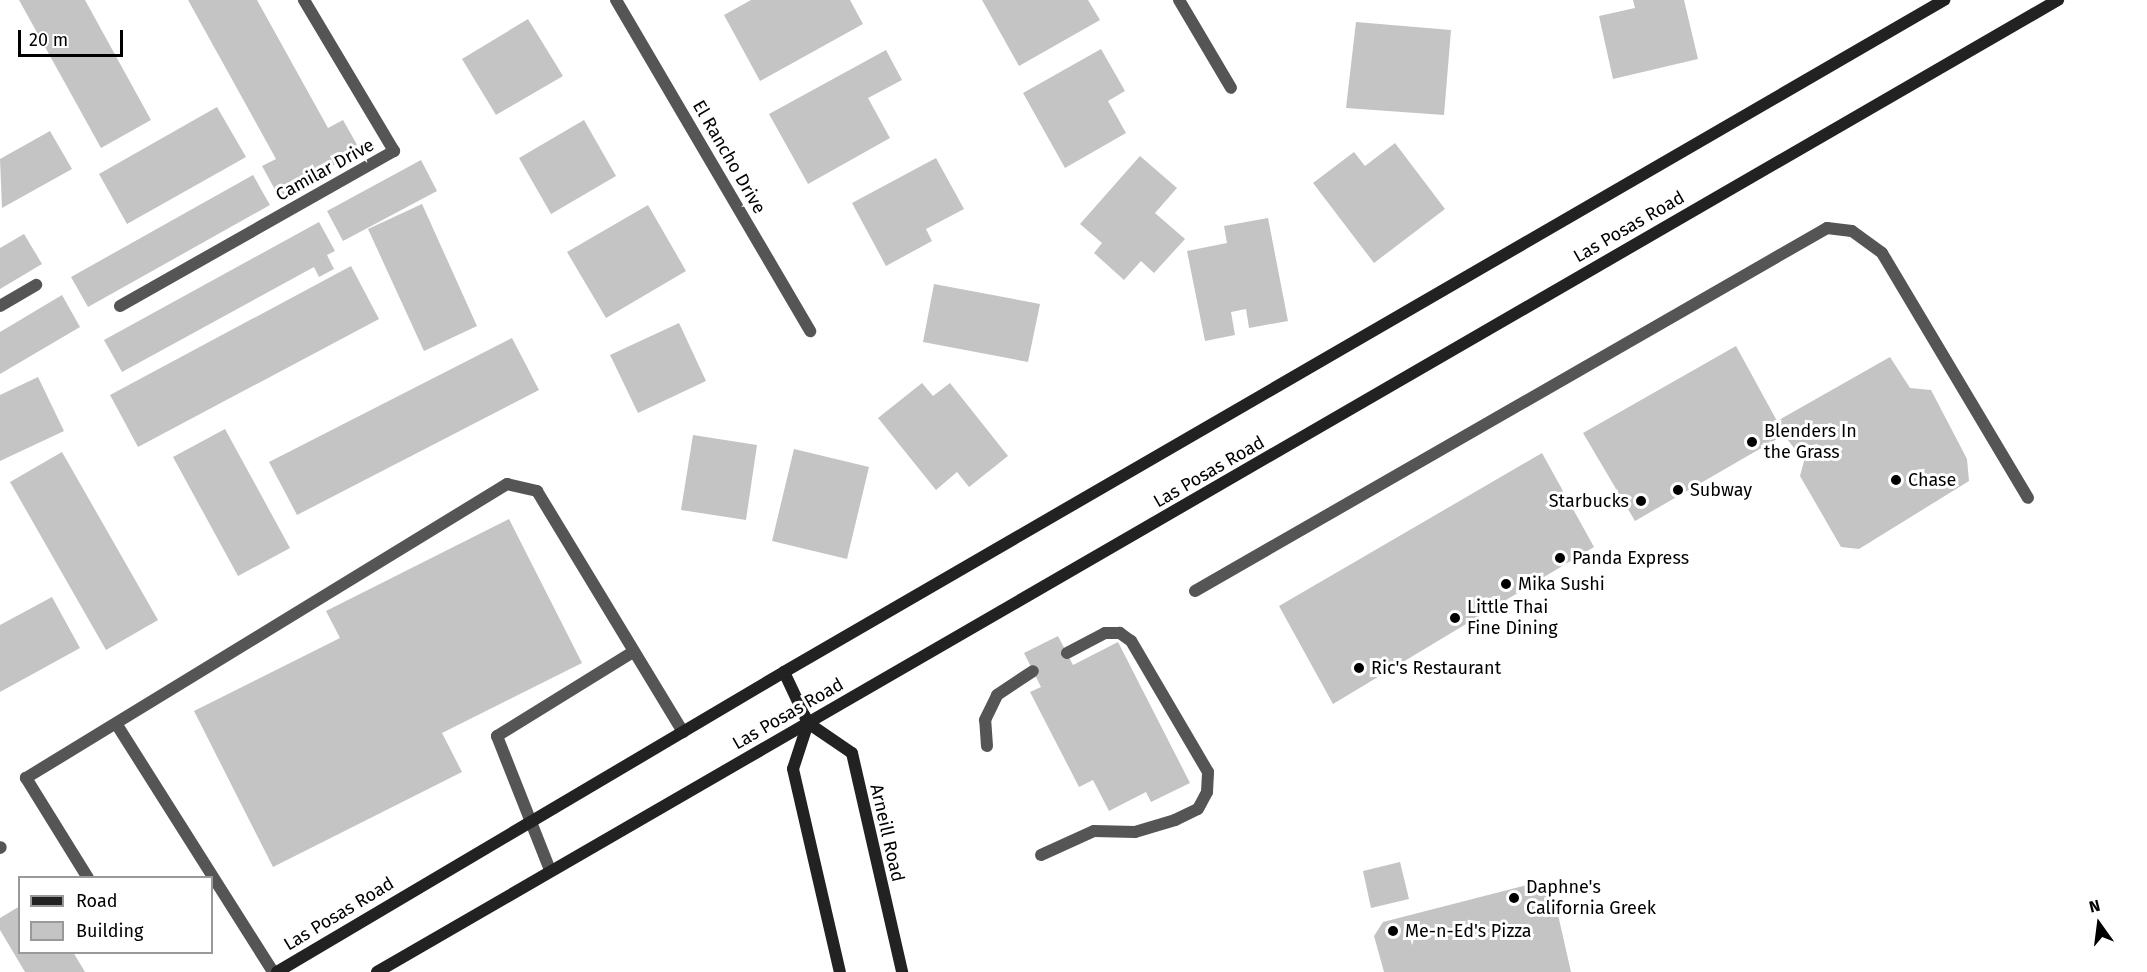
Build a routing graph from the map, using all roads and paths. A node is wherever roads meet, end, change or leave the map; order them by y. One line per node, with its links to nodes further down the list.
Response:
1 (304, 0): 10 (street, Camilar Drive)
2 (616, 0): 11 (street, El Rancho Drive)
3 (1179, 0): 7 (street)
4 (1944, 0): 17 (main road, Las Posas Road)
5 (2058, 0): 6 (main road, Las Posas Road)
6 (2044, 4): 18 (main road, Las Posas Road)
7 (1231, 88)
8 (36, 285): 9 (street)
9 (0, 306)
10 (120, 306)
11 (810, 331)
12 (2028, 498): 13 (street)
13 (1195, 591)
14 (633, 652): 19 (street); 20 (street); 22 (street)
15 (1067, 653): 23 (street)
16 (1033, 671): 21 (street)
17 (784, 672): 18 (main road); 20 (main road, Las Posas Road)
18 (808, 723): 24 (main road, Las Posas Road); 30 (main road); 31 (main road, Arneill Road)
19 (117, 725): 25 (street); 26 (street)
20 (683, 732): 22 (main road, Las Posas Road)
21 (987, 746)
22 (531, 819): 24 (street); 28 (main road, Las Posas Road)
23 (1041, 855)
24 (550, 870): 29 (main road, Las Posas Road)
25 (87, 876)
26 (207, 876)
27 (215, 889): 28 (street)
28 (275, 972)
29 (377, 972)
30 (840, 972)
31 (902, 972)

